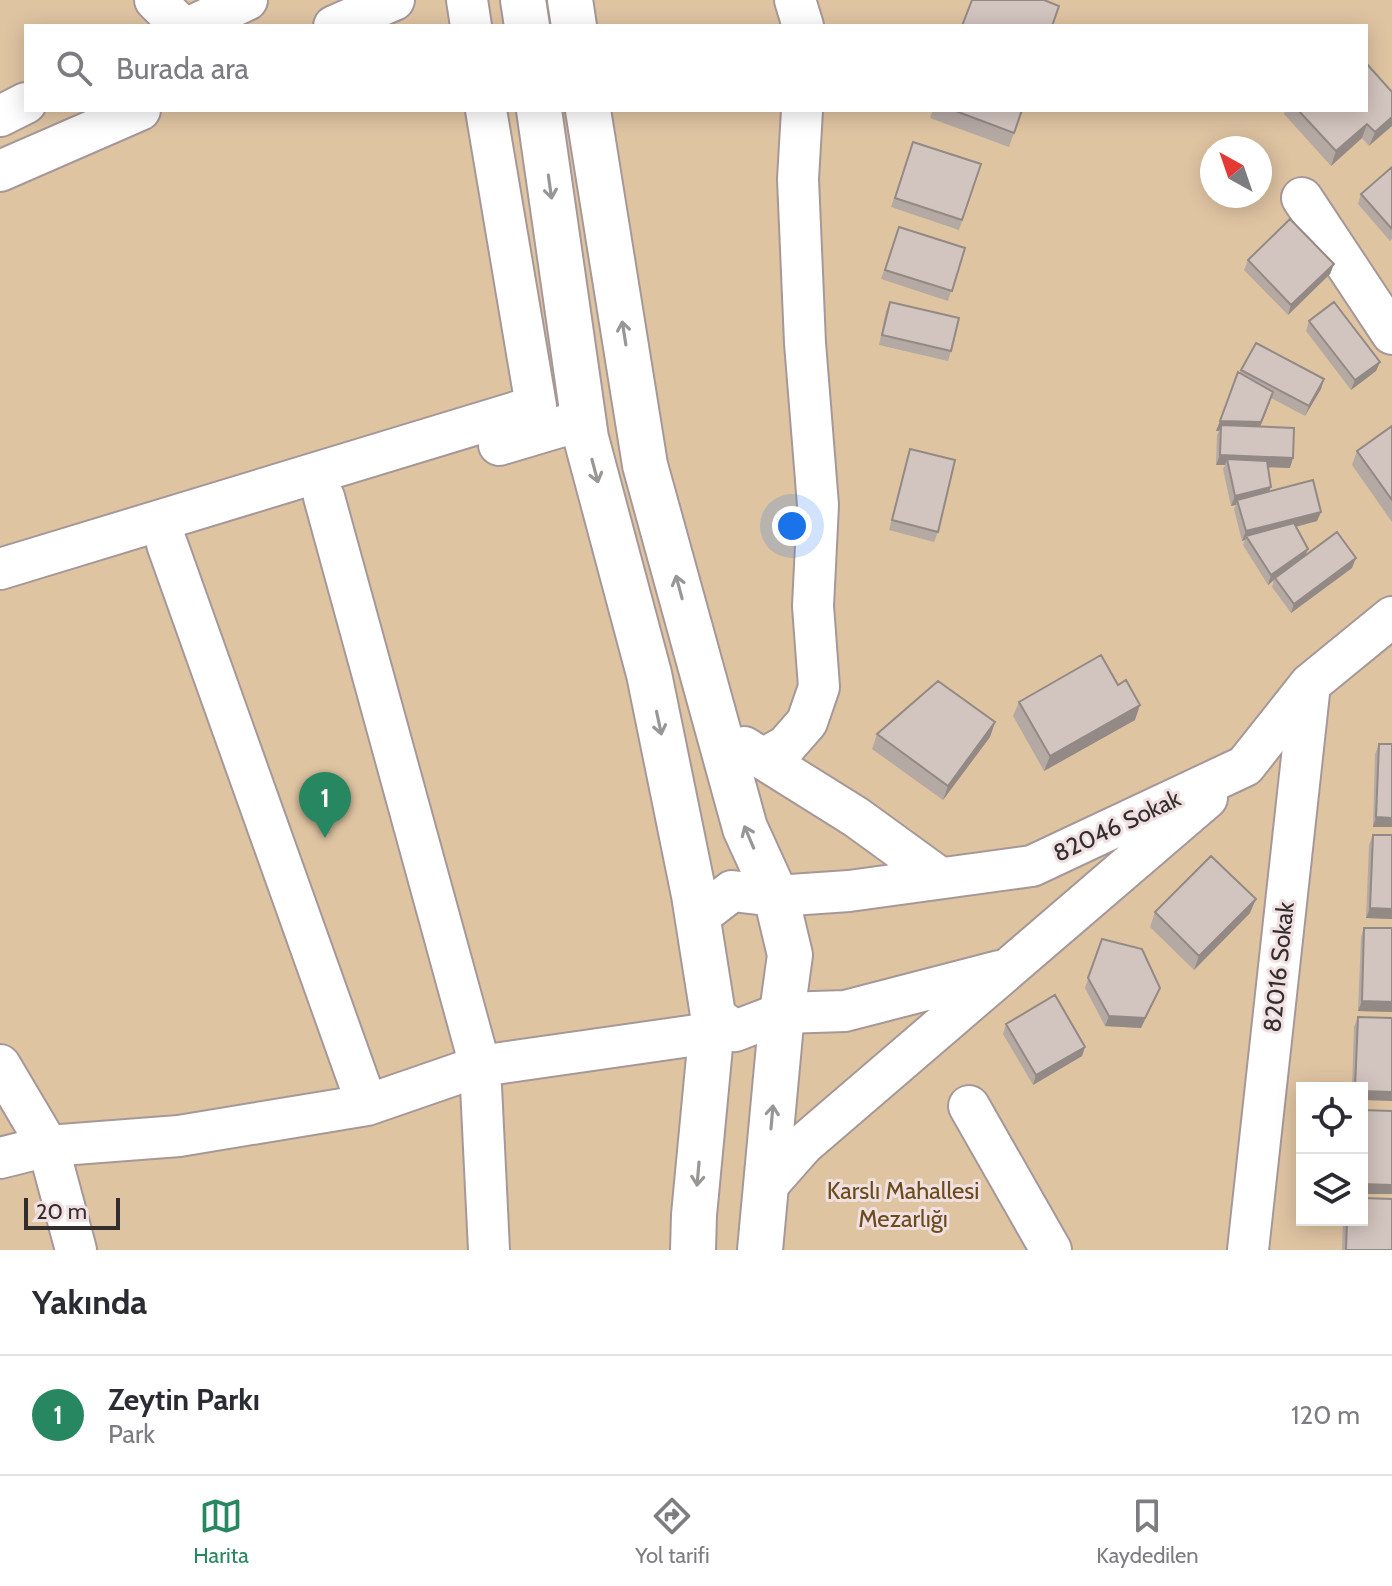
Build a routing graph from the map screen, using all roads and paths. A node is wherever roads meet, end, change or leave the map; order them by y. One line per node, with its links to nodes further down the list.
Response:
1 (155, 0): 8 (street)
2 (247, 0): 9 (street)
3 (394, 0): 10 (street)
4 (467, 0): 11 (street)
5 (523, 0): 12 (main road)
6 (570, 0): 13 (main road)
7 (795, 0): 14 (street)
8 (179, 24)
9 (196, 24)
10 (339, 24)
11 (471, 24)
12 (527, 24)
13 (574, 24)
14 (802, 24)
15 (24, 104): 21 (street)
16 (135, 112): 22 (street)
17 (486, 112): 28 (street)
18 (539, 112): 25 (main road, one-way to 25)
19 (588, 112): 32 (main road, one-way to 19)
20 (802, 112): 33 (street)
21 (0, 116)
22 (0, 171)
23 (1302, 198): 24 (street)
24 (1392, 334)
25 (583, 420): 26 (street); 37 (main road, one-way to 37)
26 (324, 497): 27 (street); 42 (street)
27 (167, 544): 29 (street); 43 (street)
28 (0, 569)
29 (0, 594)
30 (1392, 617): 31 (street, 82046 Sokak)
31 (1310, 684): 34 (street, 82046 Sokak); 53 (street, 82016 Sokak)
32 (718, 728): 33 (street); 36 (main road, one-way to 32)
33 (763, 759): 35 (street)
34 (1245, 766): 35 (street, 82046 Sokak); 38 (street)
35 (940, 878): 36 (street, 82046 Sokak)
36 (776, 896): 37 (street, 82046 Sokak); 39 (main road)
37 (697, 918): 40 (main road)
38 (1008, 969): 39 (street); 47 (street)
39 (782, 1013): 40 (street); 47 (main road, one-way to 39)
40 (712, 1024): 42 (street); 50 (main road, one-way to 50)
41 (0, 1065): 45 (street)
42 (480, 1066): 43 (street); 49 (street)
43 (367, 1105): 45 (street)
44 (969, 1106): 52 (street)
45 (48, 1146): 46 (street); 48 (street)
46 (0, 1158)
47 (766, 1187): 51 (main road)
48 (76, 1250)
49 (489, 1250)
50 (693, 1250)
51 (760, 1250)
52 (1051, 1250)
53 (1248, 1250)

